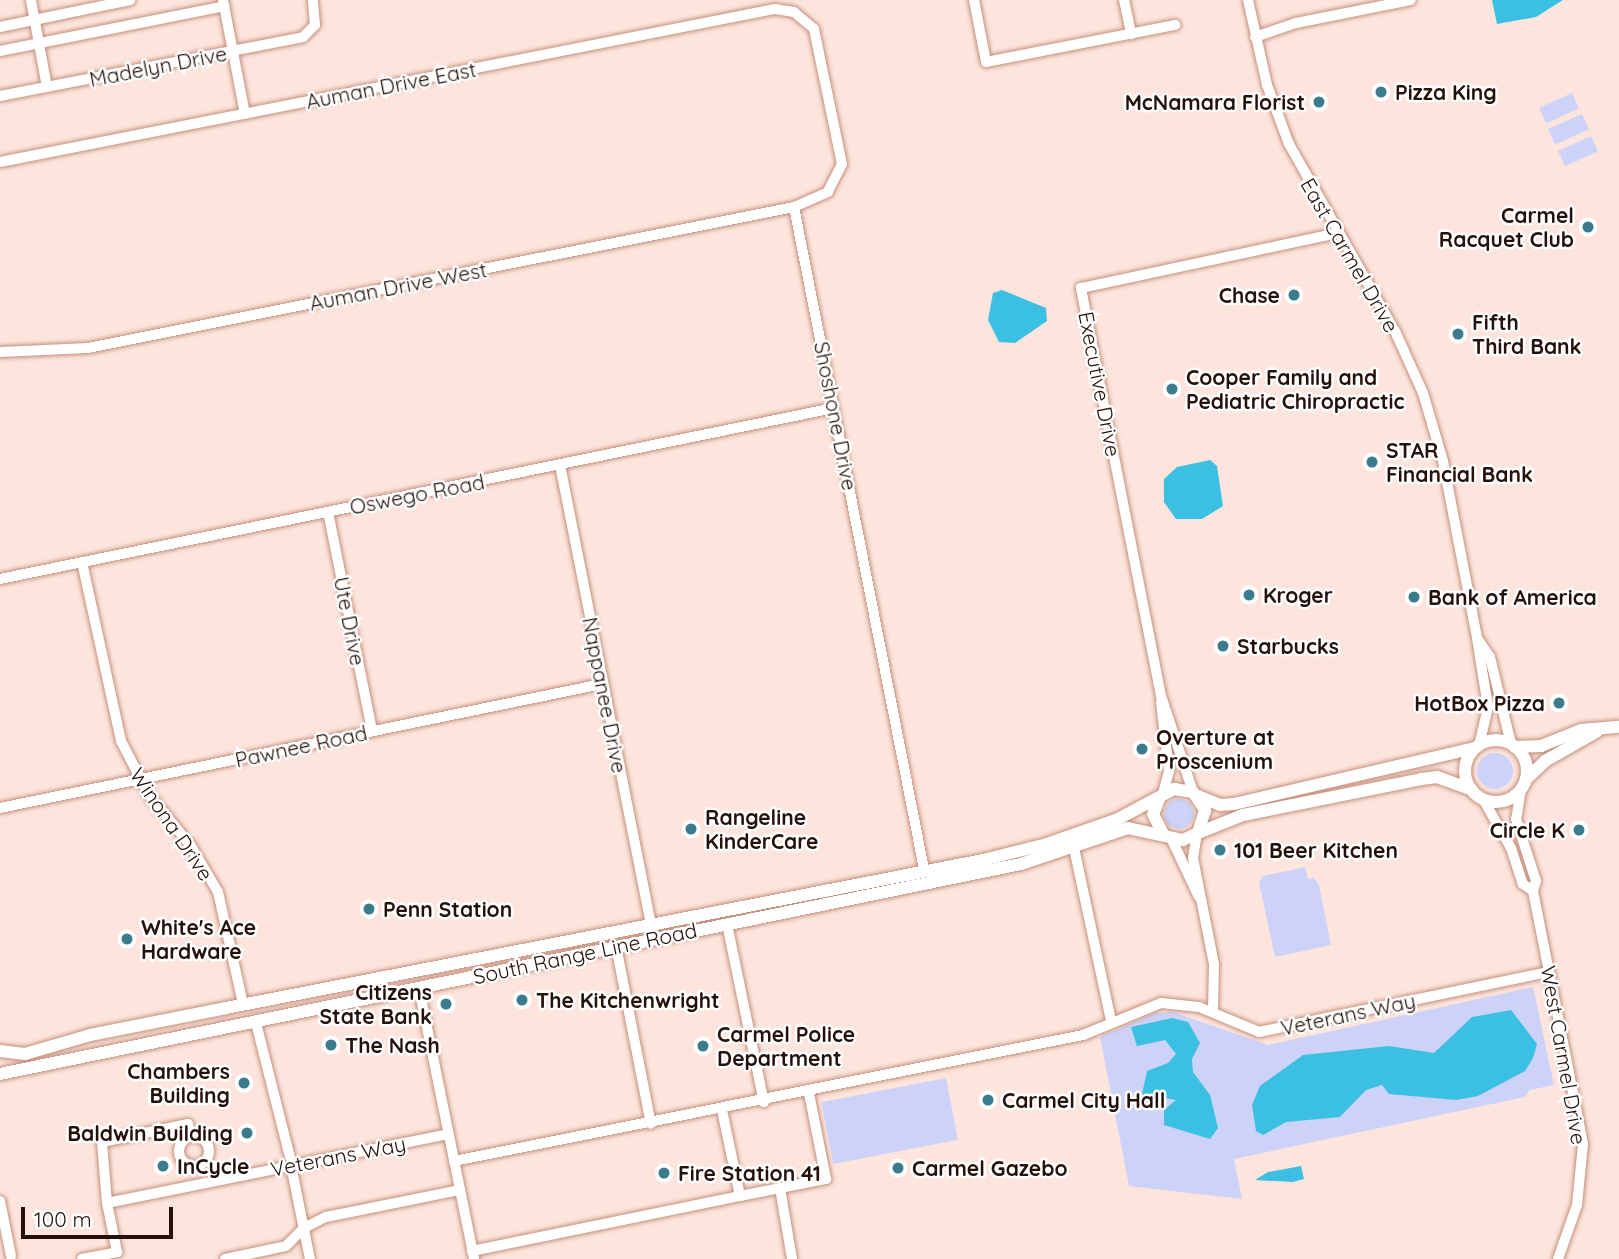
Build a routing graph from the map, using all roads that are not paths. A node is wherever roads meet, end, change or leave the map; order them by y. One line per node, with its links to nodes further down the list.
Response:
1 (31, 0): 9 (street)
2 (130, 0): 9 (street)
3 (313, 0): 16 (street, Madelyn Drive)
4 (974, 0): 12 (street)
5 (1124, 0): 12 (street)
6 (1248, 0): 13 (street, East Carmel Drive)
7 (1411, 0): 13 (street)
8 (224, 3): 14 (street); 16 (street)
9 (34, 20): 11 (street); 14 (street)
10 (1175, 25): 12 (street)
11 (0, 27)
12 (1131, 34)
13 (1259, 37): 22 (street, East Carmel Drive)
14 (39, 43): 15 (street); 17 (street)
15 (0, 51)
16 (234, 51): 17 (street, Madelyn Drive); 19 (street)
17 (47, 87): 18 (street, Madelyn Drive)
18 (0, 96)
19 (245, 114): 20 (street, Auman Drive East); 21 (street, Auman Drive East)
20 (0, 162)
21 (794, 207): 23 (street, Auman Drive West); 24 (street, Shoshone Drive)
22 (1337, 233): 29 (street, East Carmel Drive); 31 (street, Executive Drive)
23 (0, 352)
24 (834, 408): 25 (street, Oswego Road); 47 (street, Shoshone Drive)
25 (560, 465): 26 (street, Oswego Road); 30 (street, Nappanee Drive)
26 (328, 512): 27 (street, Oswego Road); 33 (street, Ute Drive)
27 (82, 562): 28 (street, Oswego Road); 37 (street, Winona Drive)
28 (0, 579)
29 (1477, 638): 35 (street, East Carmel Drive); 36 (street, East Carmel Drive)
30 (603, 684): 33 (street, Pawnee Road); 50 (street, Nappanee Drive)
31 (1161, 696): 40 (street, Executive Drive); 41 (street, Executive Drive)
32 (1619, 727): 34 (main road)
33 (372, 731): 37 (street, Pawnee Road)
34 (1596, 732): 35 (main road); 38 (main road)
35 (1513, 746): 36 (main road); 38 (main road)
36 (1477, 747): 39 (main road); 40 (main road)
37 (140, 779): 43 (street, Pawnee Road); 55 (street, Winona Drive)
38 (1523, 784): 42 (main road); 48 (street, West Carmel Drive)
39 (1472, 790): 42 (main road); 44 (main road)
40 (1195, 794): 41 (main road); 44 (main road)
41 (1162, 795): 45 (main road); 47 (main road, South Range Line Road)
42 (1483, 799): 48 (street, West Carmel Drive)
43 (0, 808)
44 (1198, 833): 45 (main road); 49 (street)
45 (1169, 838): 46 (main road, South Range Line Road); 49 (street)
46 (1074, 848): 51 (main road, South Range Line Road); 57 (street)
47 (924, 869): 50 (main road, South Range Line Road)
48 (1532, 891): 53 (street, West Carmel Drive)
49 (1203, 905): 56 (street)
50 (651, 924): 55 (main road, South Range Line Road)
51 (727, 924): 52 (main road, South Range Line Road); 62 (street)
52 (616, 946): 54 (main road, South Range Line Road); 64 (street)
53 (1549, 972): 56 (street, Veterans Way); 84 (street, West Carmel Drive)
54 (419, 988): 58 (main road, South Range Line Road); 65 (street)
55 (243, 1004): 59 (main road, South Range Line Road)
56 (1213, 1012): 57 (street, Veterans Way)
57 (1111, 1020): 61 (street, Veterans Way)
58 (256, 1023): 60 (main road, South Range Line Road); 67 (street)
59 (0, 1051)
60 (0, 1074)
61 (809, 1093): 62 (street, Veterans Way); 72 (street)
62 (764, 1102): 63 (street, Veterans Way)
63 (722, 1110): 64 (street); 74 (street)
64 (651, 1124): 68 (street)
65 (448, 1134): 68 (street); 71 (street, Veterans Way)
66 (190, 1136): 69 (street); 69 (street); 76 (street)
67 (290, 1157)
68 (454, 1161): 73 (street)
69 (198, 1166): 71 (street)
70 (293, 1175): 77 (street)
71 (201, 1184): 76 (street, Veterans Way)
72 (780, 1188): 74 (street); 83 (street)
73 (460, 1190): 77 (street); 78 (street)
74 (740, 1196): 78 (street)
75 (0, 1201): 79 (street)
76 (107, 1203): 80 (street)
77 (304, 1228): 81 (street); 82 (street)
78 (473, 1255)
79 (12, 1257)
80 (82, 1259)
81 (225, 1259)
82 (310, 1259)
83 (792, 1259)
84 (1559, 1259)

